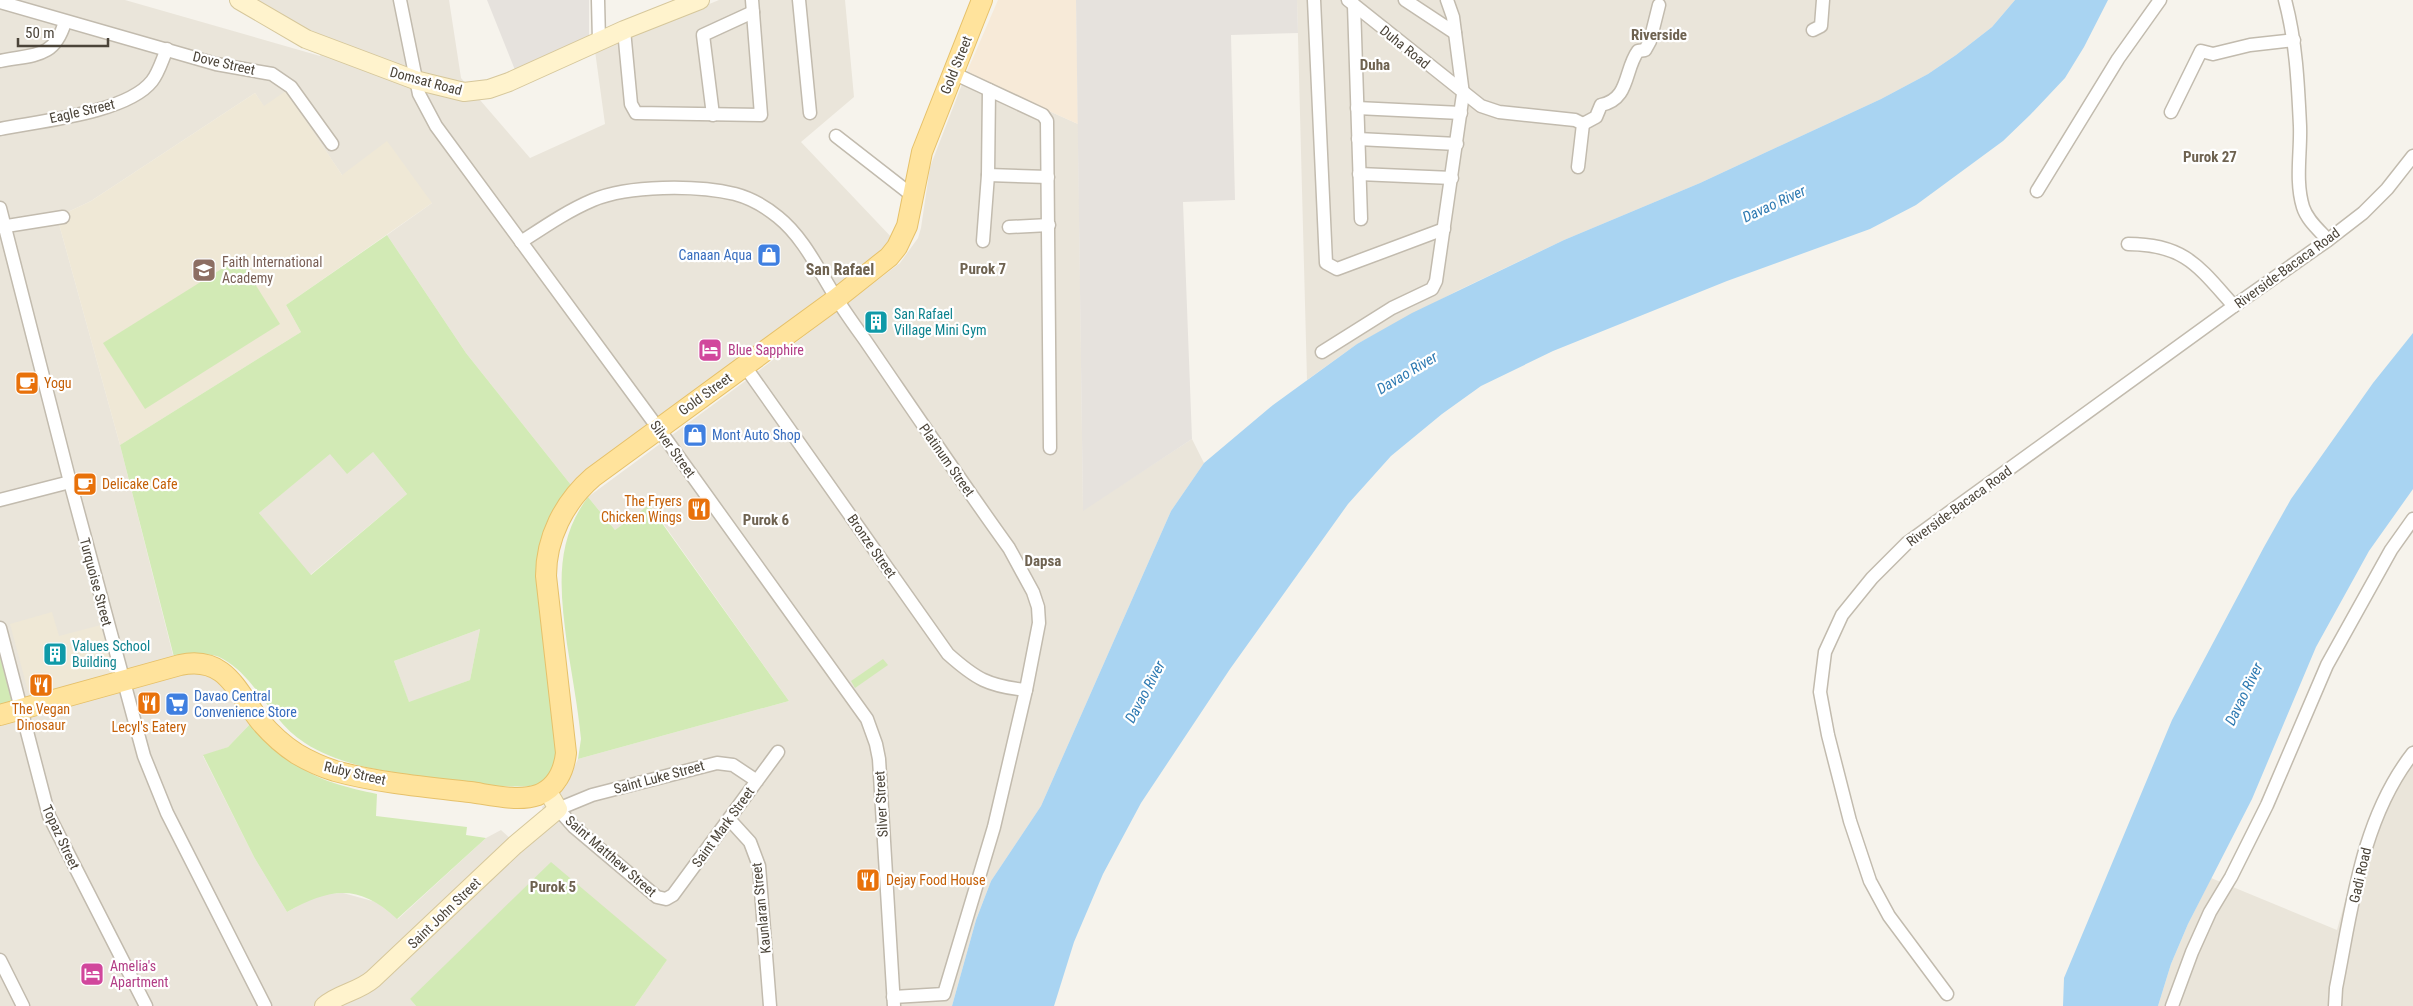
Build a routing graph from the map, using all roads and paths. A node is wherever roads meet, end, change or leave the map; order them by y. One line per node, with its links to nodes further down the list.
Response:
1 (239, 0): 26 (street, Domsat Road)
2 (400, 0): 26 (street, Silver Street)
3 (598, 0): 22 (street)
4 (700, 0): 18 (street, Domsat Road)
5 (799, 0): 31 (street)
6 (982, 0): 25 (main road, Gold Street)
7 (1314, 0): 54 (street)
8 (1405, 0): 20 (street)
9 (1447, 0): 20 (street)
10 (1823, 0): 19 (street)
11 (2160, 0): 46 (street)
12 (2286, 0): 21 (street)
13 (0, 2): 17 (street, Dove Street)
14 (1351, 3): 28 (street, Duha Road); 29 (street)
15 (1659, 5): 34 (street)
16 (752, 6): 33 (street); 33 (street)
17 (65, 22): 23 (street, Dove Street); 24 (street)
18 (624, 30): 22 (street, Domsat Road); 33 (street)
19 (1813, 30)
20 (1455, 33): 28 (street)
21 (2294, 40): 30 (street); 55 (street)
22 (599, 42): 26 (street, Domsat Road)
23 (167, 49): 35 (street, Eagle Street); 38 (street, Dove Street)
24 (0, 61)
25 (953, 73): 27 (street); 47 (main road, Gold Street)
26 (415, 80): 57 (street, Silver Street)
27 (989, 90): 43 (street); 44 (street)
28 (1463, 94): 32 (street); 34 (street, Duha Road)
29 (1357, 108): 32 (street); 37 (street)
30 (2171, 112)
31 (810, 113)
32 (1461, 113): 39 (street)
33 (712, 115)
34 (1583, 124): 41 (street)
35 (0, 129)
36 (836, 136): 47 (street)
37 (1358, 139): 39 (street); 42 (street)
38 (332, 144)
39 (1457, 144): 45 (street)
40 (2413, 156): 55 (street, Riverside-Bacaca Road)
41 (1578, 167)
42 (1359, 174): 45 (street); 50 (street)
43 (988, 175): 44 (street); 56 (street)
44 (1048, 177): 51 (street)
45 (1452, 178): 54 (street)
46 (2037, 191)
47 (913, 196): 59 (main road, Gold Street)
48 (0, 208): 52 (street, Turquoise Street)
49 (63, 217): 52 (street)
50 (1361, 219)
51 (1050, 225): 53 (street); 64 (street)
52 (2, 226): 65 (street, Turquoise Street)
53 (1009, 227)
54 (1444, 229): 61 (street)
55 (2328, 240): 60 (street, Riverside-Bacaca Road)
56 (983, 241)
57 (521, 242): 59 (street, Platinum Street); 63 (street, Silver Street)
58 (2128, 244): 60 (street)
59 (836, 298): 62 (main road, Gold Street); 70 (street, Platinum Street)
60 (2234, 306): 81 (street, Riverside-Bacaca Road)
61 (1322, 352)
62 (744, 365): 63 (main road, Gold Street); 70 (street, Bronze Street)
63 (658, 428): 76 (main road, Gold Street); 82 (street, Silver Street)
64 (1050, 448)
65 (70, 482): 66 (street); 69 (street, Turquoise Street)
66 (0, 500)
67 (2413, 519): 88 (street)
68 (0, 628): 71 (street, Topaz Street)
69 (122, 680): 71 (main road, Ruby Street); 76 (main road, Ruby Street); 85 (street, Turquoise Street)
70 (1026, 690): 82 (street, Platinum Street)
71 (22, 709): 72 (main road, Ruby Street); 84 (street, Topaz Street)
72 (0, 714)
73 (778, 752): 75 (street, Saint Mark Street)
74 (2413, 753): 89 (street, Gadi Road)
75 (757, 781): 77 (street, Saint Luke Street); 78 (street, Saint Mark Street)
76 (547, 790): 77 (street)
77 (558, 809): 79 (street, Saint Matthew Street); 86 (street, Saint John Street)
78 (729, 819): 79 (street, Saint Mark Street); 87 (street, Kaunlaran Street)
79 (666, 899)
80 (0, 960): 83 (street)
81 (1947, 994)
82 (894, 1002)
83 (23, 1006)
84 (146, 1006)
85 (265, 1006)
86 (324, 1006)
87 (770, 1006)
88 (2172, 1006)
89 (2335, 1006)

